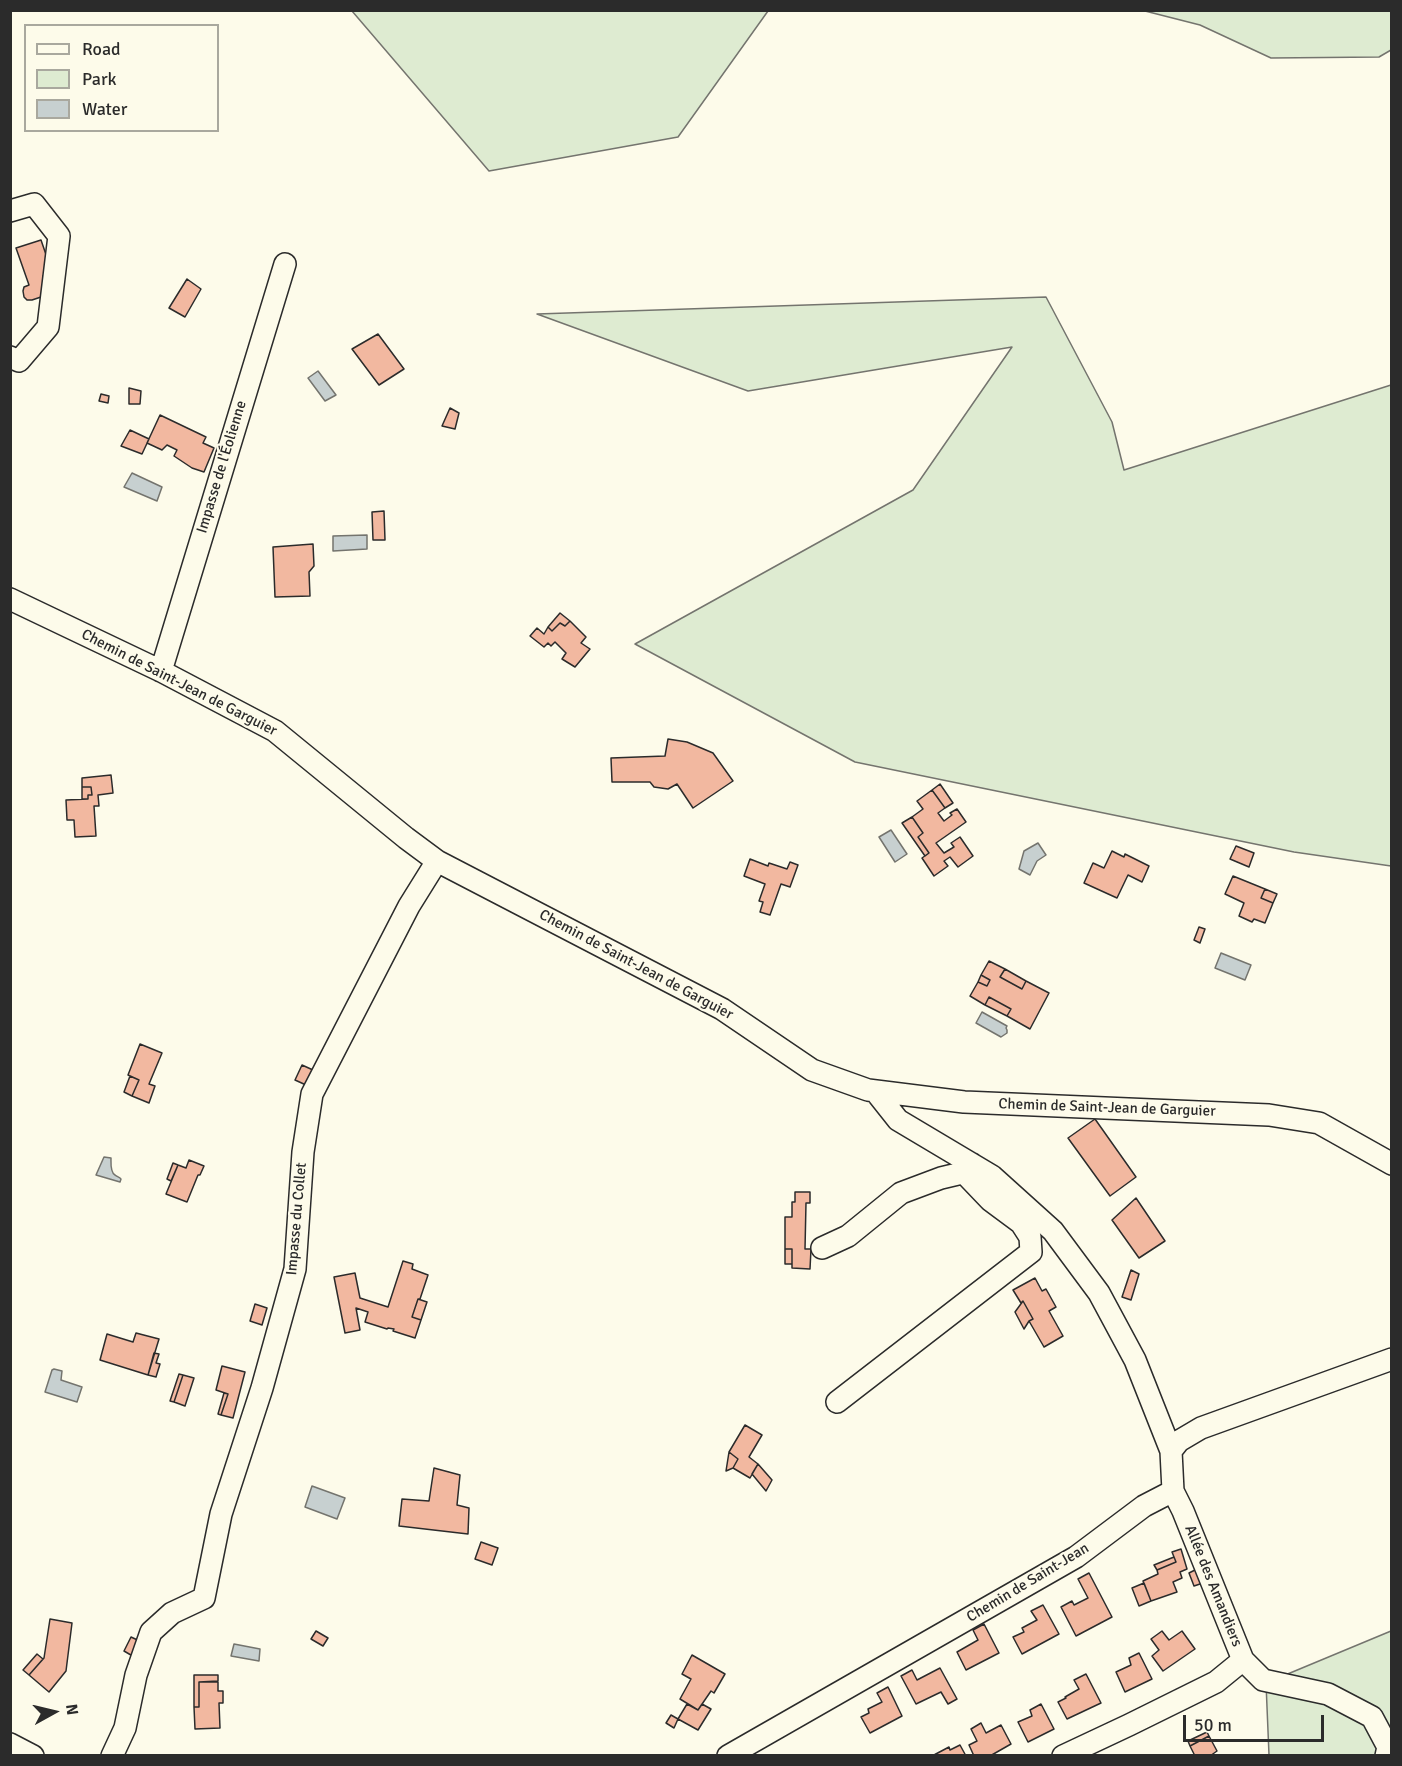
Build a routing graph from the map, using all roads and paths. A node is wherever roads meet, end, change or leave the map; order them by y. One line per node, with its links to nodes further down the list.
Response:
1 (10, 211): 3 (street)
2 (285, 264): 5 (street, Impasse de l'Éolienne)
3 (10, 357)
4 (12, 607): 5 (street, Chemin de Saint-Jean de Garguier)
5 (161, 671): 6 (street, Chemin de Saint-Jean de Garguier)
6 (437, 861): 7 (street, Chemin de Saint-Jean de Garguier); 18 (street, Impasse du Collet)
7 (874, 1091): 8 (street); 9 (street, Chemin de Saint-Jean de Garguier)
8 (972, 1164): 10 (street); 12 (street); 13 (street)
9 (1392, 1164)
10 (822, 1248)
11 (1392, 1359): 13 (street)
12 (837, 1402)
13 (1171, 1451): 14 (street)
14 (1173, 1491): 15 (street, Allée des Amandiers); 19 (street, Chemin de Saint-Jean)
15 (1243, 1660): 20 (street, Allée des Amandiers); 21 (street)
16 (10, 1744): 17 (street)
17 (33, 1755)
18 (112, 1755)
19 (728, 1755)
20 (1064, 1755)
21 (1386, 1755)

